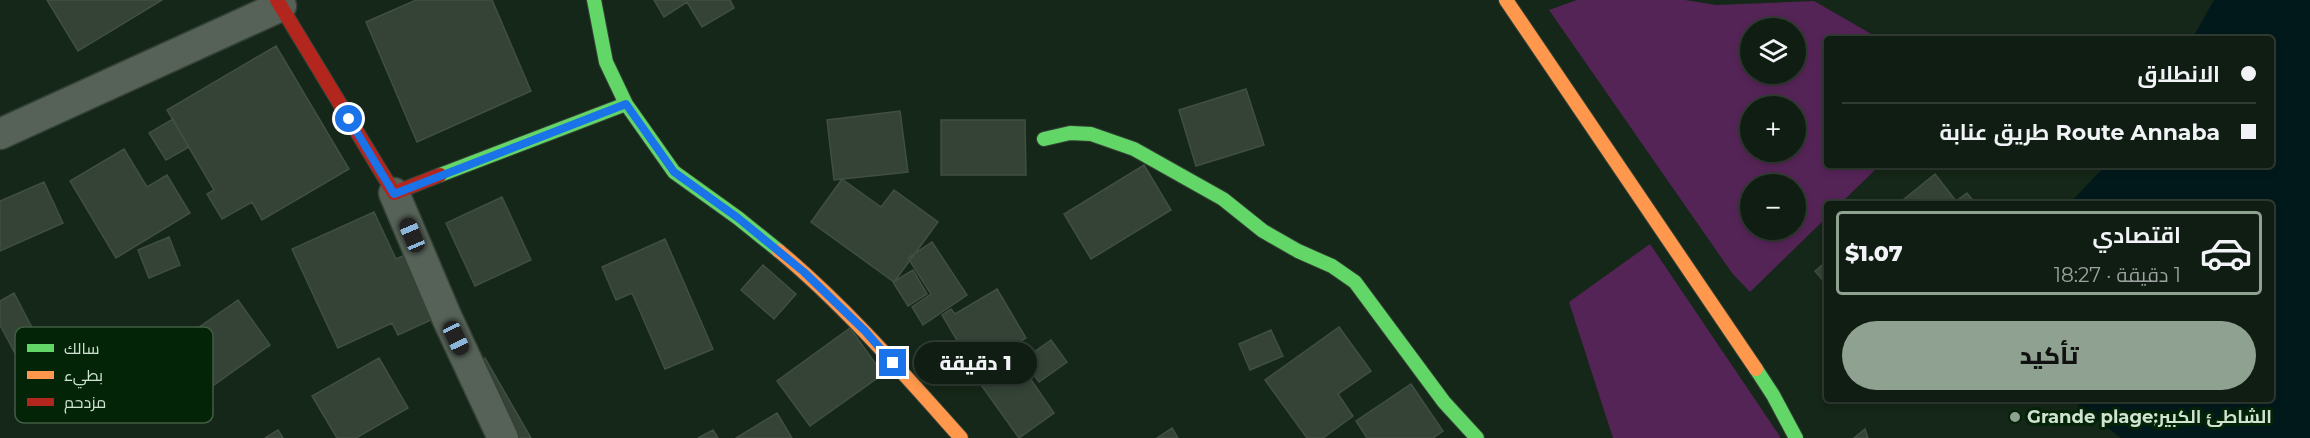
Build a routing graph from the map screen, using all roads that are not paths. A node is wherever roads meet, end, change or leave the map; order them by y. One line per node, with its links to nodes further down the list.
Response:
1 (594, 0): 4 (street)
2 (1506, 0): 11 (street)
3 (279, 3): 5 (street); 7 (street)
4 (626, 104): 7 (street); 9 (street)
5 (0, 134)
6 (1044, 139): 10 (street)
7 (394, 194): 8 (street)
8 (503, 438)
9 (962, 438)
10 (1477, 438)
11 (1796, 438)

